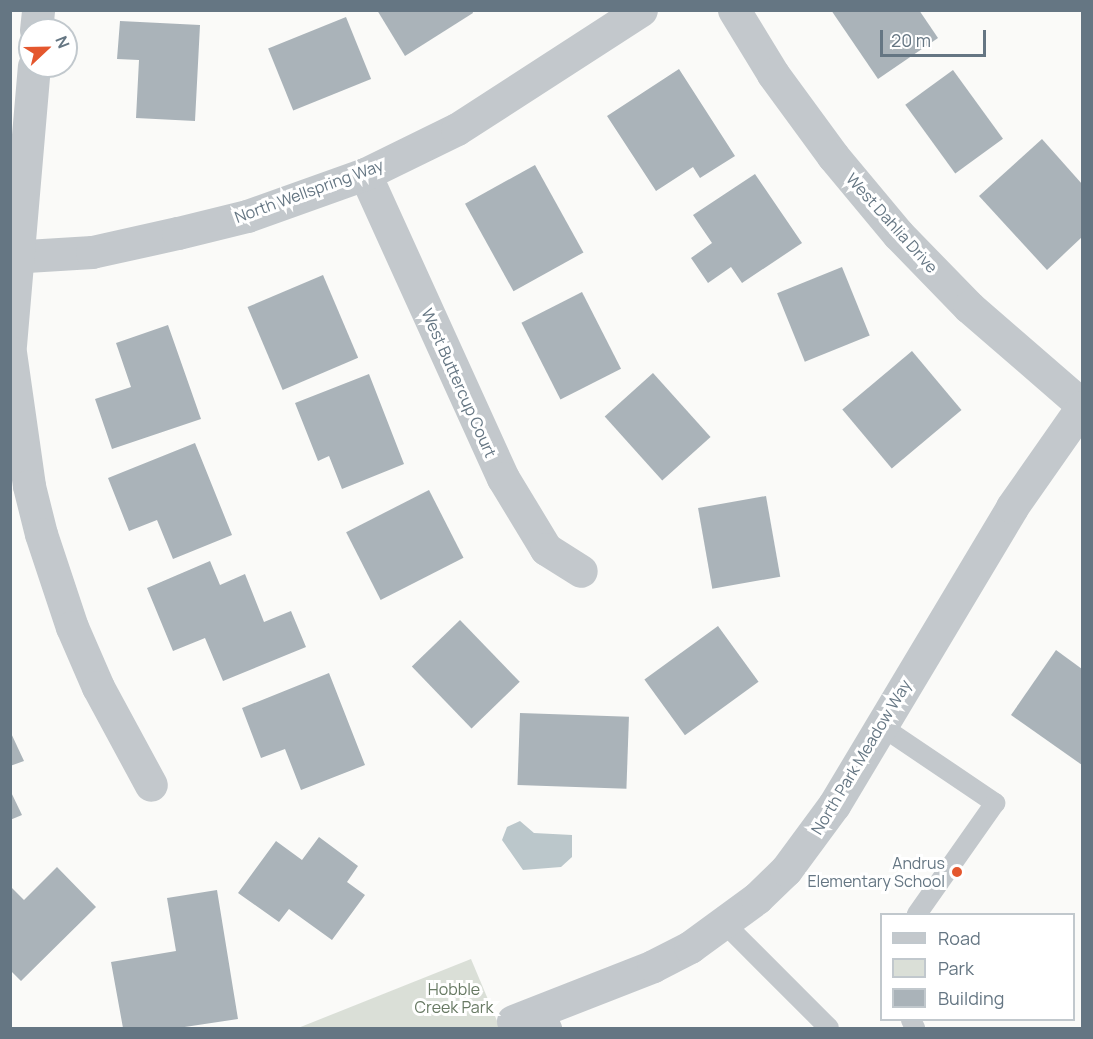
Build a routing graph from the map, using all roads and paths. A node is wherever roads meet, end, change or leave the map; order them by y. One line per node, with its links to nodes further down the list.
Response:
1 (641, 10): 4 (street, North Wellspring Way)
2 (734, 10): 8 (street, West Dahlia Drive)
3 (33, 78): 5 (street)
4 (365, 174): 5 (street, North Wellspring Way); 9 (street, West Buttercup Court)
5 (16, 257): 6 (street)
6 (10, 345)
7 (10, 352): 11 (street)
8 (1083, 406): 10 (street, North Park Meadow Way)
9 (581, 571)
10 (881, 726): 12 (lane); 13 (street, North Park Meadow Way)
11 (151, 784)
12 (918, 913)
13 (725, 924): 14 (street, North Park Meadow Way); 16 (lane)
14 (548, 1019): 15 (street, North Park Meadow Way)
15 (513, 1021)
16 (829, 1029)

